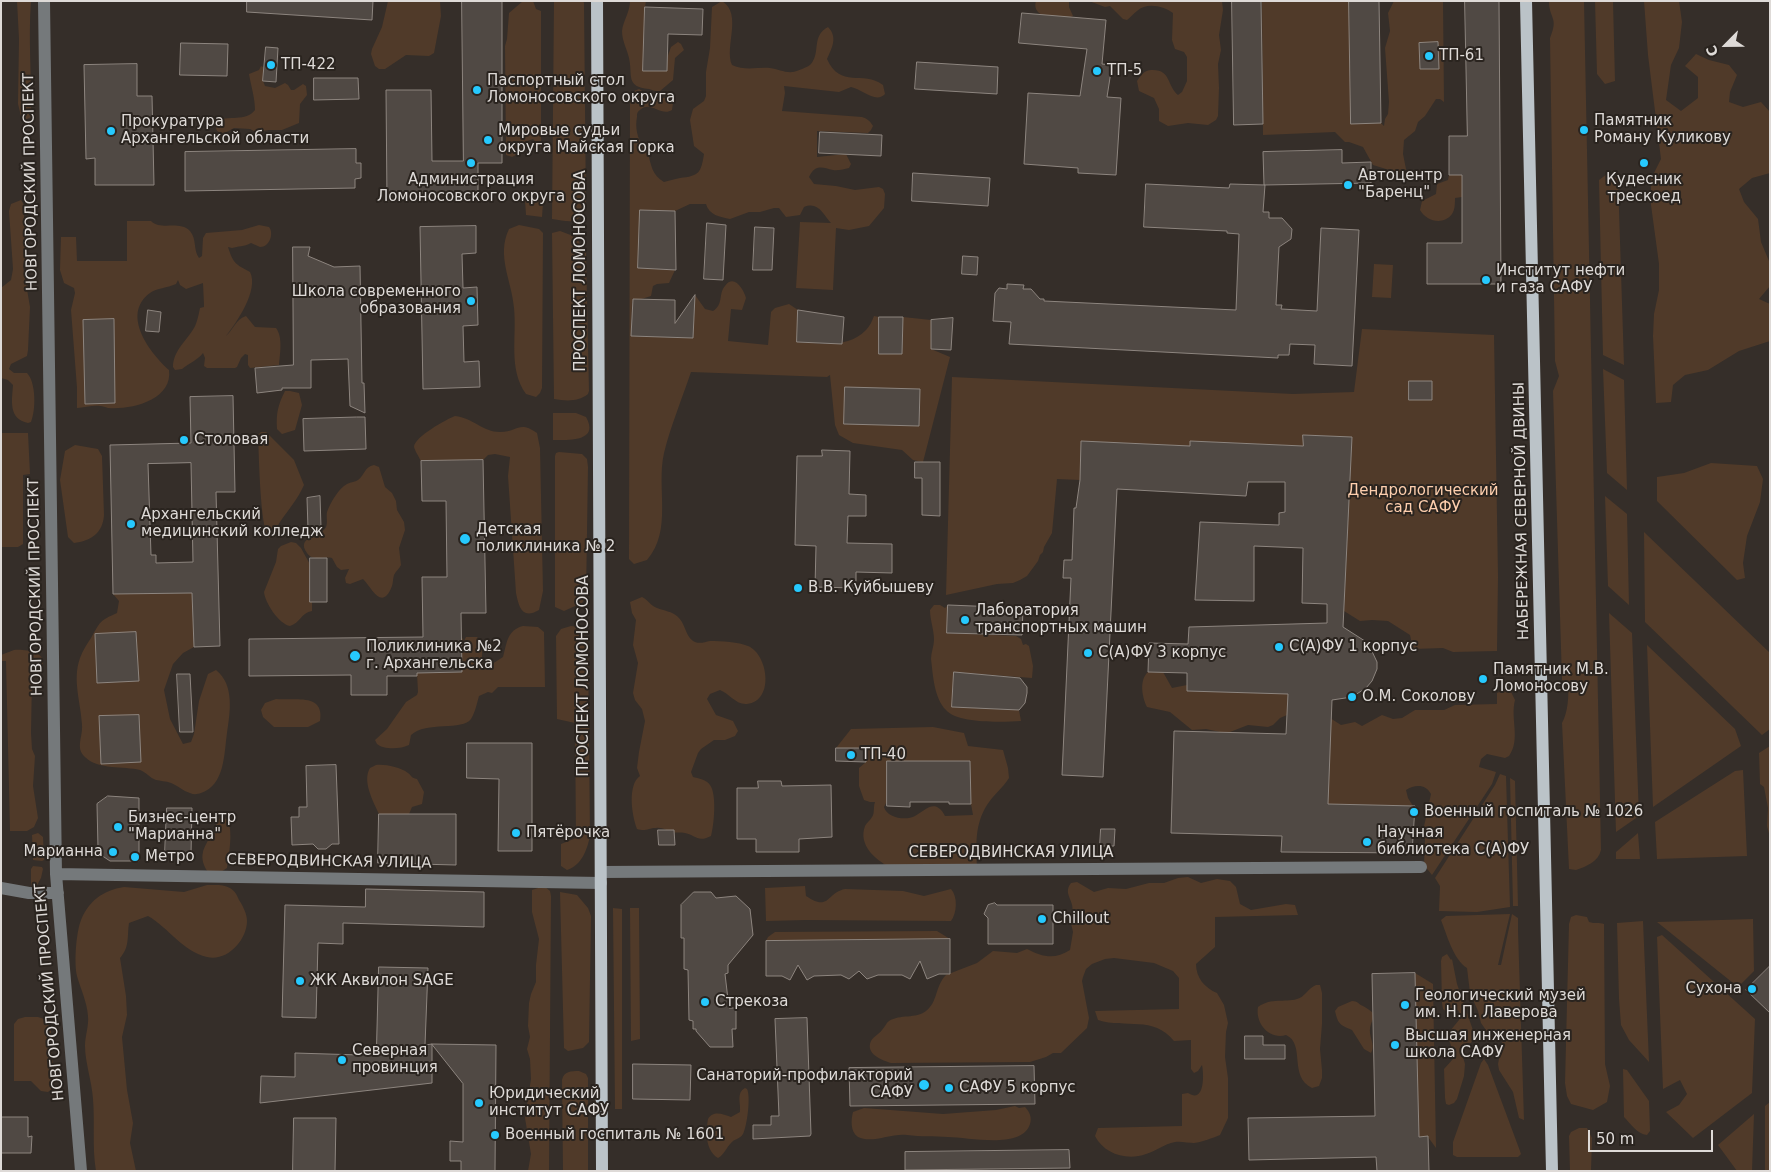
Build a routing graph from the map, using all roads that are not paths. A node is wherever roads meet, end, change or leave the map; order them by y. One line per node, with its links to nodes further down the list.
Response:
1 (44, 1): 5 (street, НОВГОРОДСКИЙ ПРОСПЕКТ)
2 (596, 1): 6 (main road, ПРОСПЕКТ ЛОМОНОСОВА)
3 (1526, 1): 11 (main road, НАБЕРЕЖНАЯ СЕВЕРНОЙ ДВИНЫ)
4 (1421, 867): 6 (street, СЕВЕРОДВИНСКАЯ УЛИЦА)
5 (56, 874): 6 (street, СЕВЕРОДВИНСКАЯ УЛИЦА); 8 (street, НОВГОРОДСКИЙ ПРОСПЕКТ)
6 (601, 877): 10 (main road, ПРОСПЕКТ ЛОМОНОСОВА)
7 (1, 888): 8 (street)
8 (58, 893): 9 (street, НОВГОРОДСКИЙ ПРОСПЕКТ)
9 (81, 1171)
10 (602, 1171)
11 (1552, 1171)

